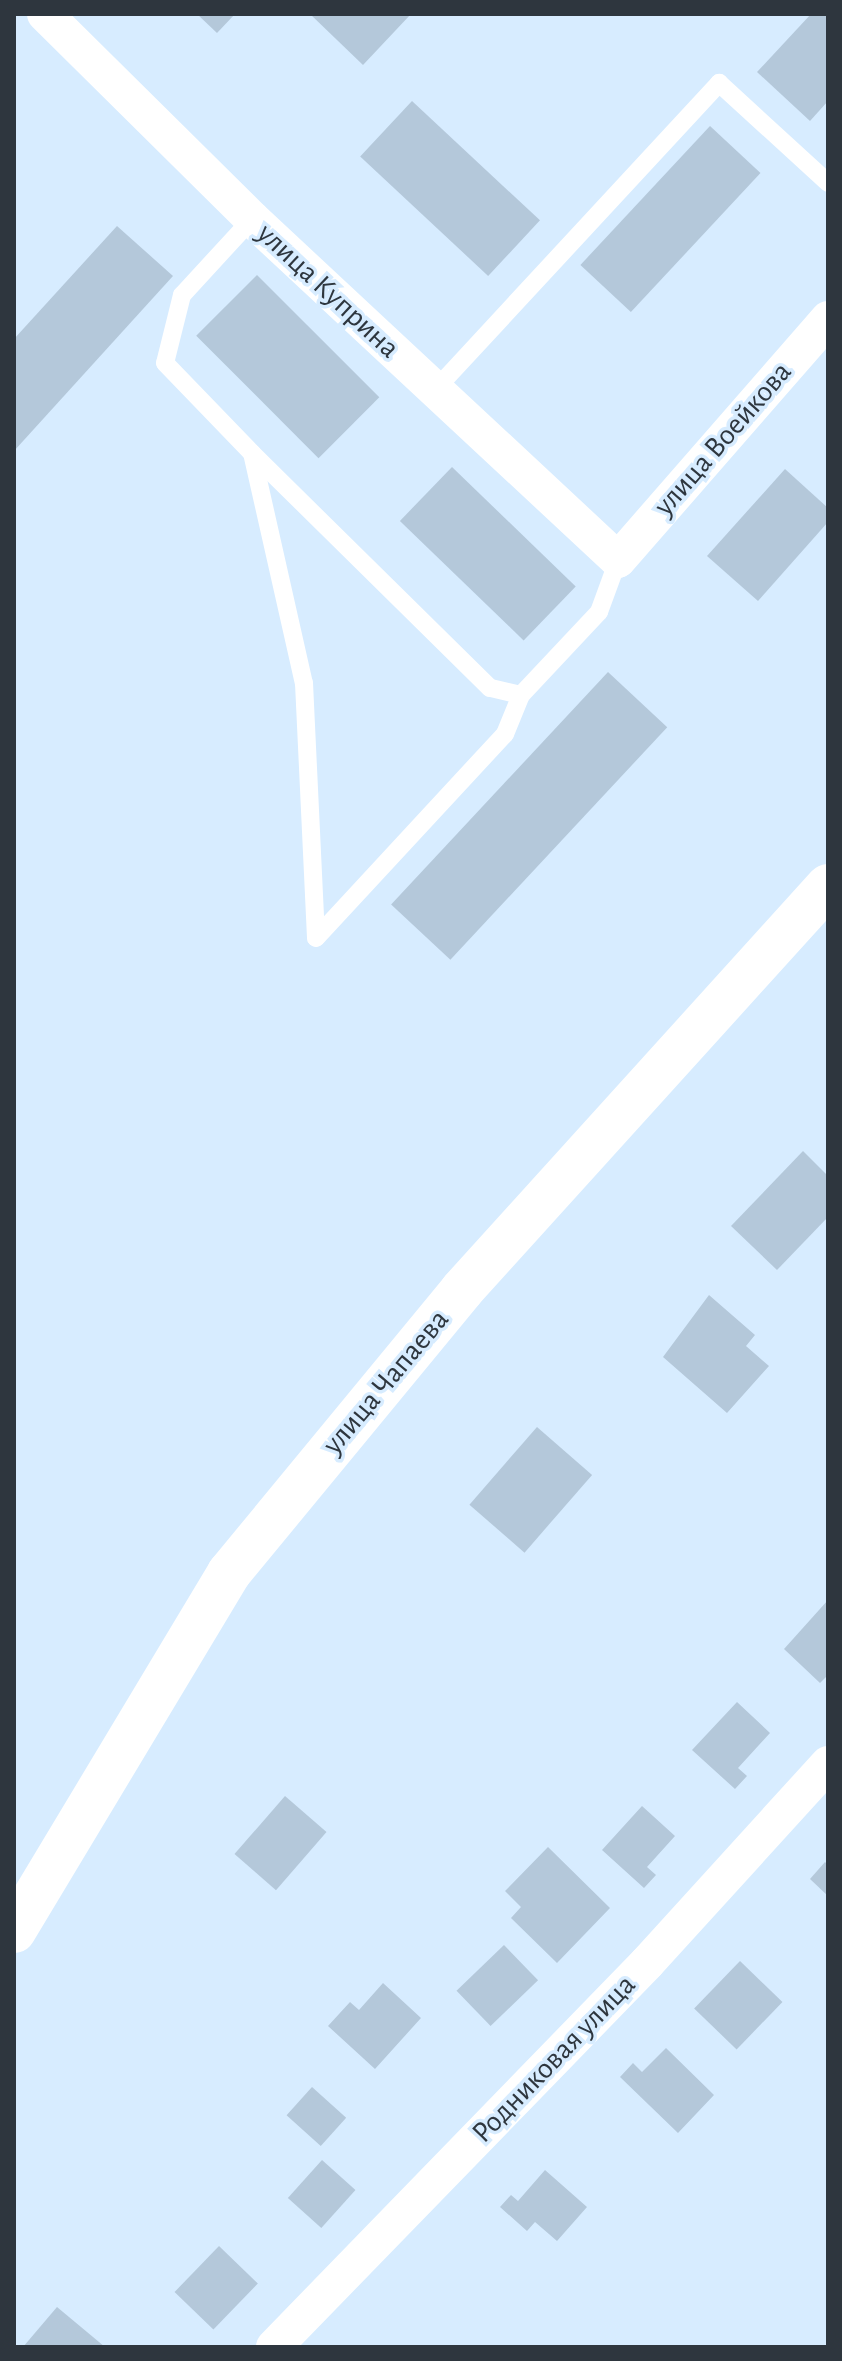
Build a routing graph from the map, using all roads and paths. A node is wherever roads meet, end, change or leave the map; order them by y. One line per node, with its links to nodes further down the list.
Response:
1 (45, 14): 3 (street, улица Куприна)
2 (828, 183): 5 (lane)
3 (252, 219): 5 (street, улица Куприна); 6 (lane)
4 (828, 319): 7 (street, улица Воейкова)
5 (434, 391): 7 (street, улица Куприна)
6 (252, 453): 8 (lane); 8 (lane)
7 (618, 560): 8 (lane)
8 (521, 695)
9 (828, 886): 11 (street, улица Чапаева)
10 (828, 1764): 12 (street, Родниковая улица)
11 (14, 1931)
12 (274, 2347)

